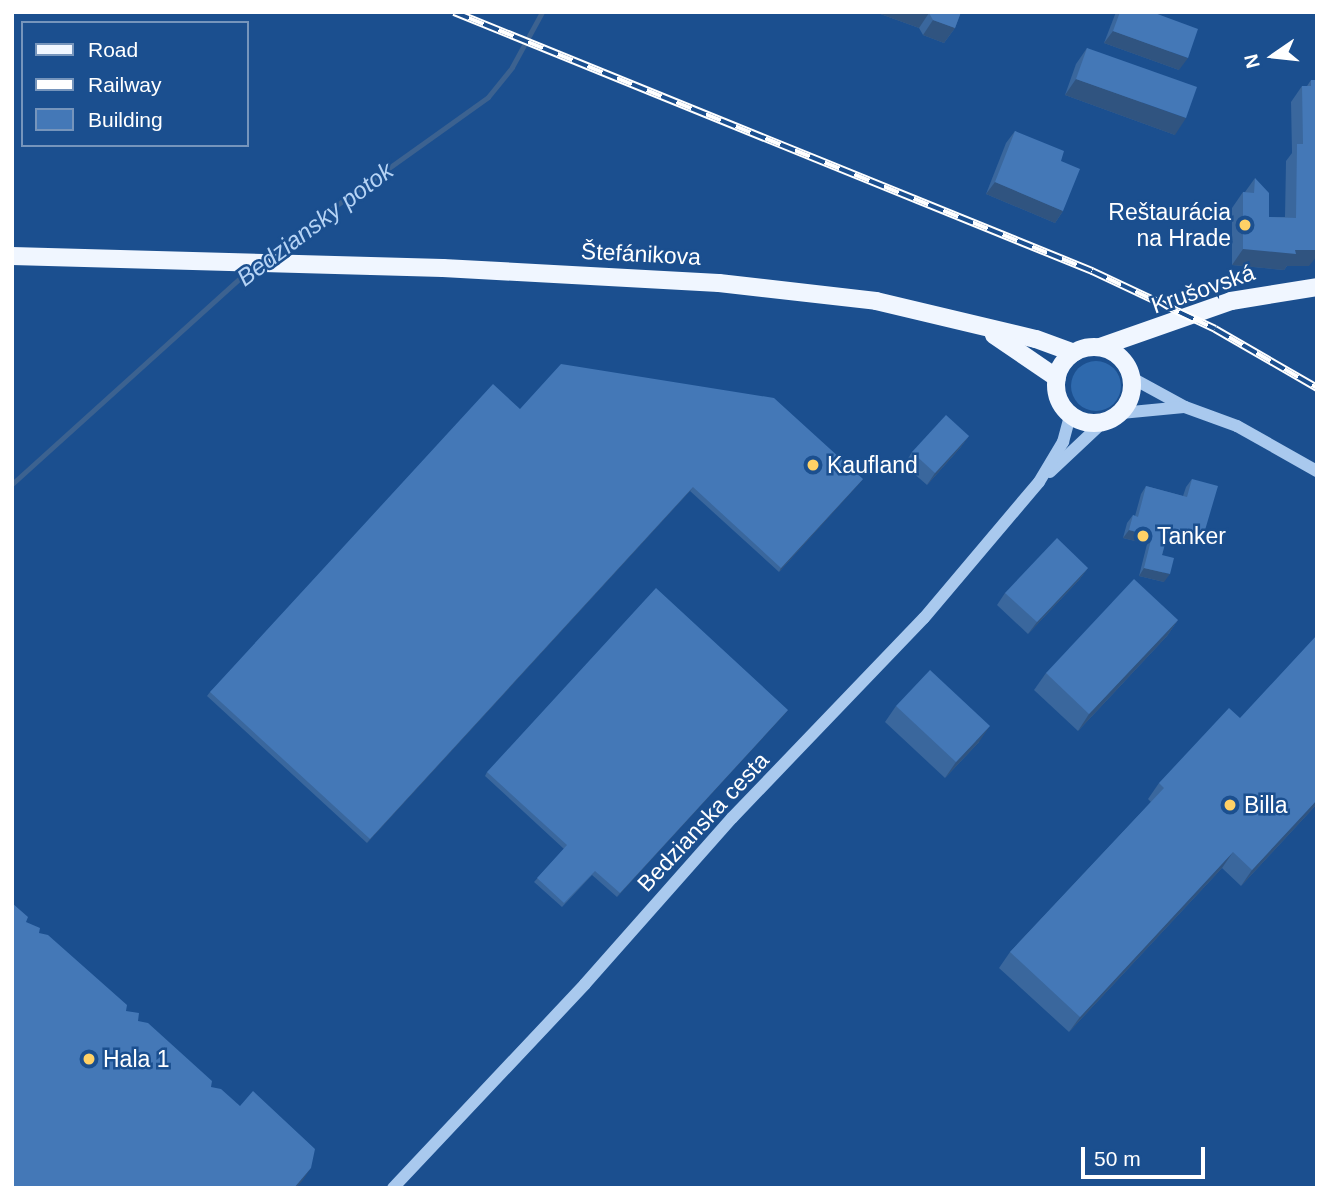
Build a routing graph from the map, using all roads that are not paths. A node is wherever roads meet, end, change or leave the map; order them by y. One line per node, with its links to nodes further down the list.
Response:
1 (12, 256): 3 (main road, Štefánikova)
2 (1317, 286): 4 (main road, Krušovská)
3 (985, 330): 6 (main road); 8 (main road)
4 (1146, 334): 5 (main road, Krušovská); 7 (main road, Krušovská)
5 (1100, 348): 6 (main road); 7 (main road)
6 (1074, 353): 8 (main road)
7 (1129, 371): 9 (street); 10 (main road)
8 (1057, 379): 11 (main road)
9 (1185, 407): 10 (street); 13 (street)
10 (1121, 413): 12 (main road)
11 (1070, 415): 12 (main road); 14 (street, Bedzianska cesta)
12 (1102, 423): 14 (street, Bedzianska cesta)
13 (1317, 471)
14 (1039, 482): 15 (street, Bedzianska cesta)
15 (393, 1188)

